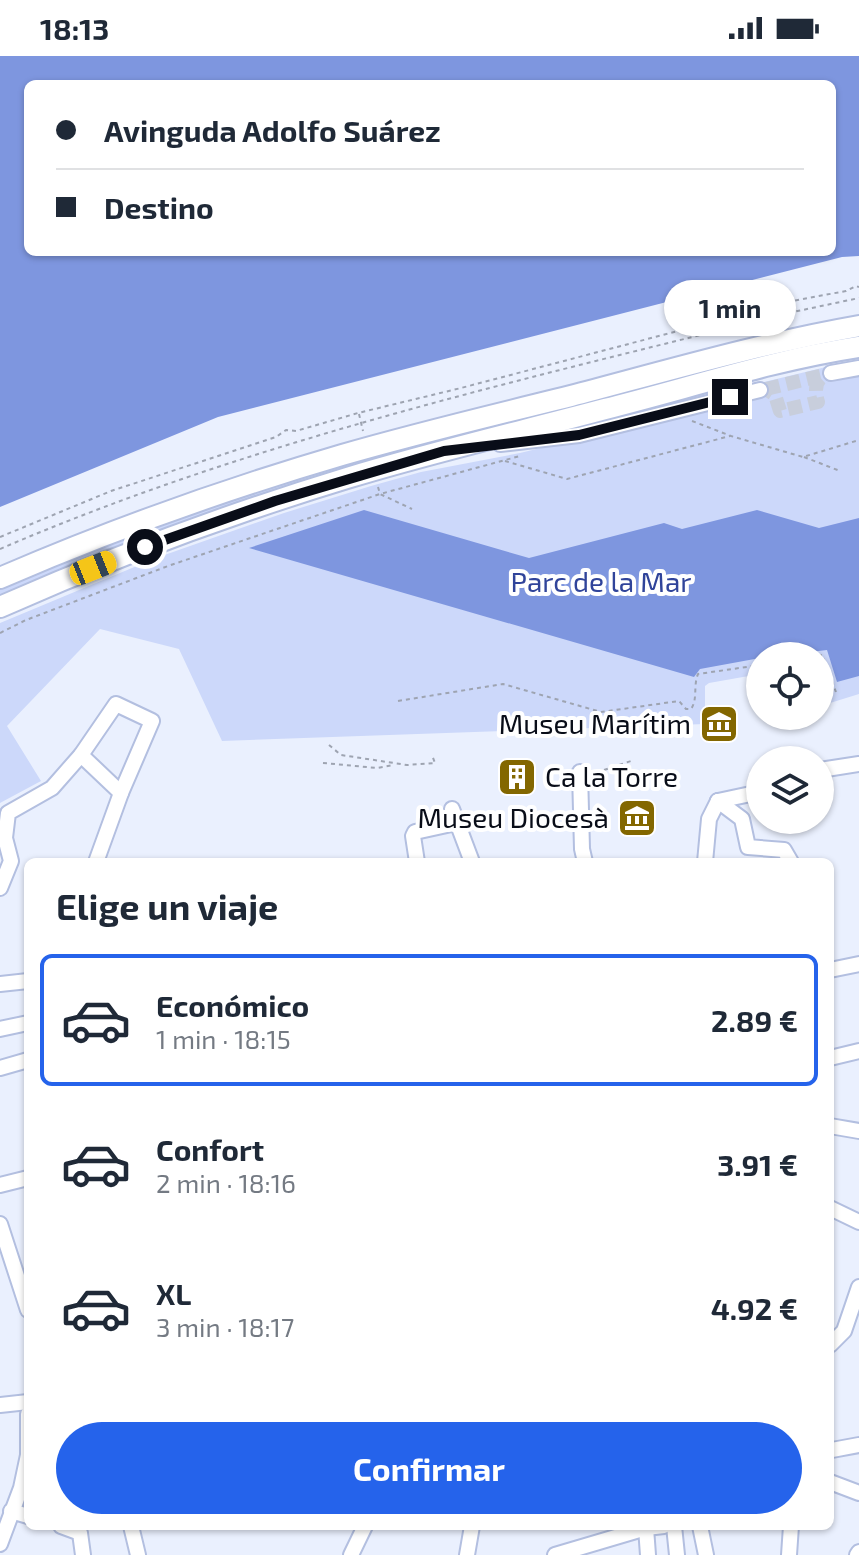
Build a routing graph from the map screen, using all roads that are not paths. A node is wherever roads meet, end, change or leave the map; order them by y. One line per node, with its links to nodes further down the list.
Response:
1 (859, 326): 7 (highway)
2 (859, 347): 6 (highway)
3 (859, 368): 4 (street)
4 (831, 373)
5 (760, 390): 6 (street)
6 (444, 451): 8 (highway)
7 (0, 578)
8 (0, 607)
9 (81, 755): 14 (street); 14 (street); 17 (street)
10 (859, 764): 11 (street)
11 (834, 768)
12 (580, 772): 21 (street)
13 (49, 785): 17 (street)
14 (121, 793): 19 (street)
15 (746, 795): 16 (street)
16 (718, 801): 22 (street); 23 (street)
17 (4, 813): 24 (street)
18 (416, 857): 20 (street)
19 (97, 858)
20 (470, 858)
21 (584, 858)
22 (705, 858)
23 (789, 858)
24 (0, 888)
25 (859, 964): 26 (street)
26 (834, 969)
27 (0, 984): 28 (street)
28 (24, 984)
29 (24, 1024): 30 (street)
30 (0, 1029)
31 (859, 1051): 32 (street)
32 (834, 1057)
33 (24, 1061): 34 (street)
34 (0, 1068)
35 (834, 1127): 36 (street)
36 (859, 1131)
37 (24, 1179): 38 (street)
38 (0, 1185)
39 (834, 1210): 40 (street)
40 (859, 1222)
41 (0, 1224): 43 (street)
42 (859, 1287): 44 (street)
43 (24, 1298)
44 (834, 1341)
45 (24, 1402): 46 (street)
46 (0, 1405)
47 (859, 1445): 48 (street)
48 (834, 1450)
49 (24, 1474): 52 (street)
50 (834, 1484): 51 (street)
51 (859, 1493)
52 (11, 1511): 53 (street); 63 (street)
53 (24, 1515)
54 (72, 1530): 64 (street)
55 (132, 1530): 65 (street)
56 (363, 1530): 66 (street)
57 (471, 1530): 67 (street)
58 (636, 1530): 68 (street)
59 (643, 1530): 69 (street)
60 (674, 1530): 70 (street)
61 (701, 1530): 71 (street)
62 (791, 1530): 72 (street)
63 (0, 1544)
64 (83, 1555)
65 (138, 1555)
66 (351, 1555)
67 (467, 1555)
68 (555, 1555)
69 (648, 1555)
70 (677, 1555)
71 (706, 1555)
72 (789, 1555)

